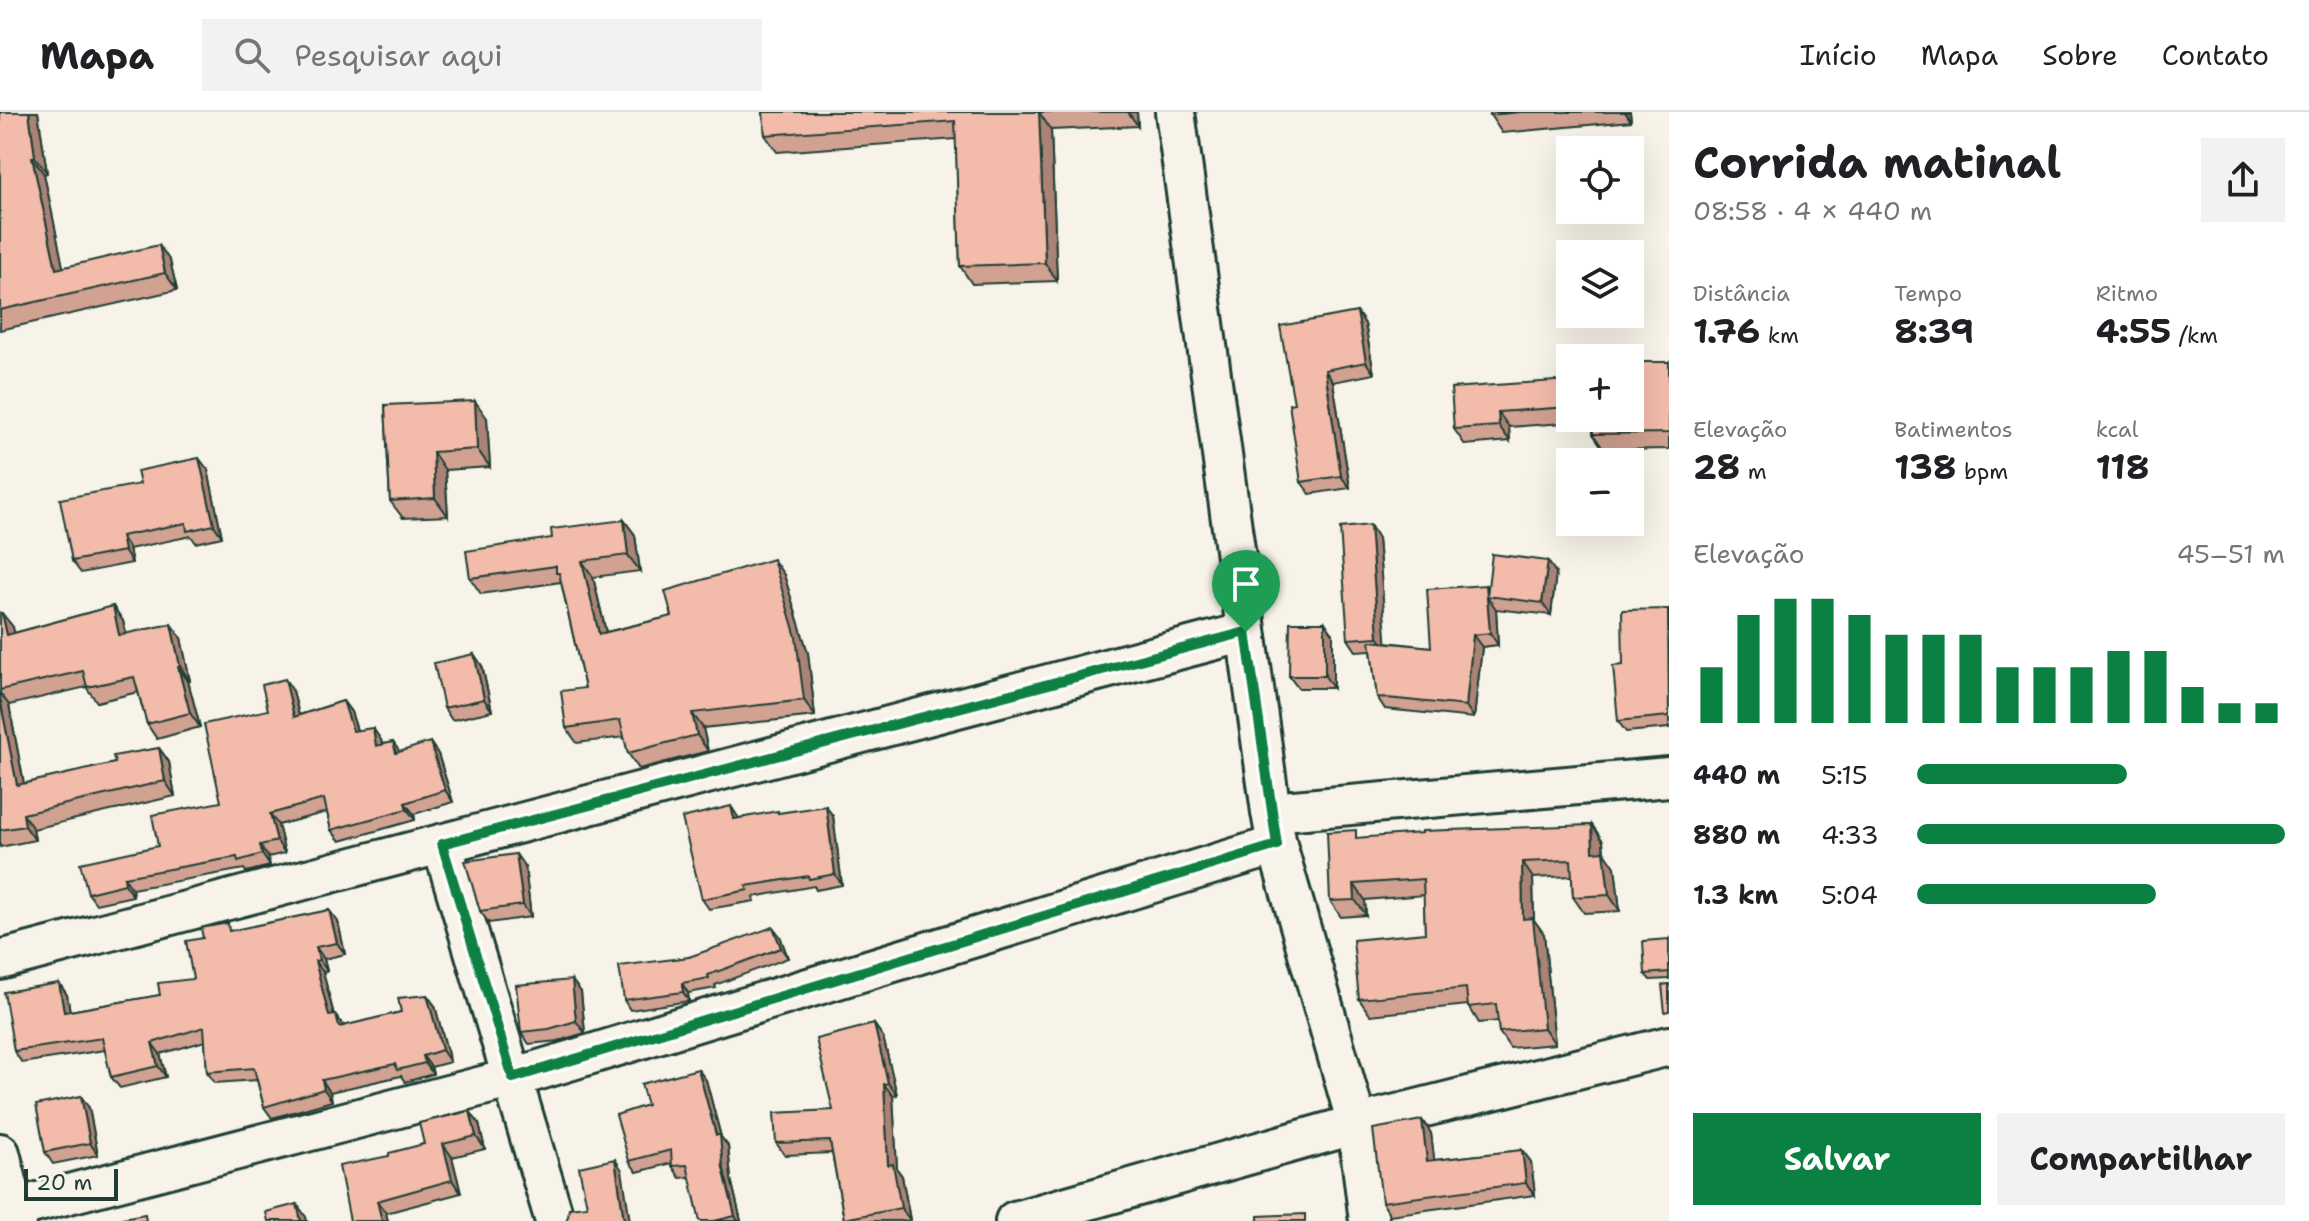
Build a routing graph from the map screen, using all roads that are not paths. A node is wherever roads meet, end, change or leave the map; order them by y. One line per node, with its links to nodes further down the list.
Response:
1 (1175, 112): 2 (street)
2 (1246, 632): 4 (street); 5 (street)
3 (1669, 777): 4 (street)
4 (1274, 829): 8 (street); 9 (street)
5 (442, 844): 6 (street); 8 (street)
6 (0, 960)
7 (1669, 1046): 9 (street)
8 (513, 1078): 11 (street); 12 (street)
9 (1357, 1124): 13 (street); 14 (street)
10 (0, 1153): 11 (street)
11 (10, 1214)
12 (555, 1221)
13 (1015, 1221)
14 (1369, 1221)

